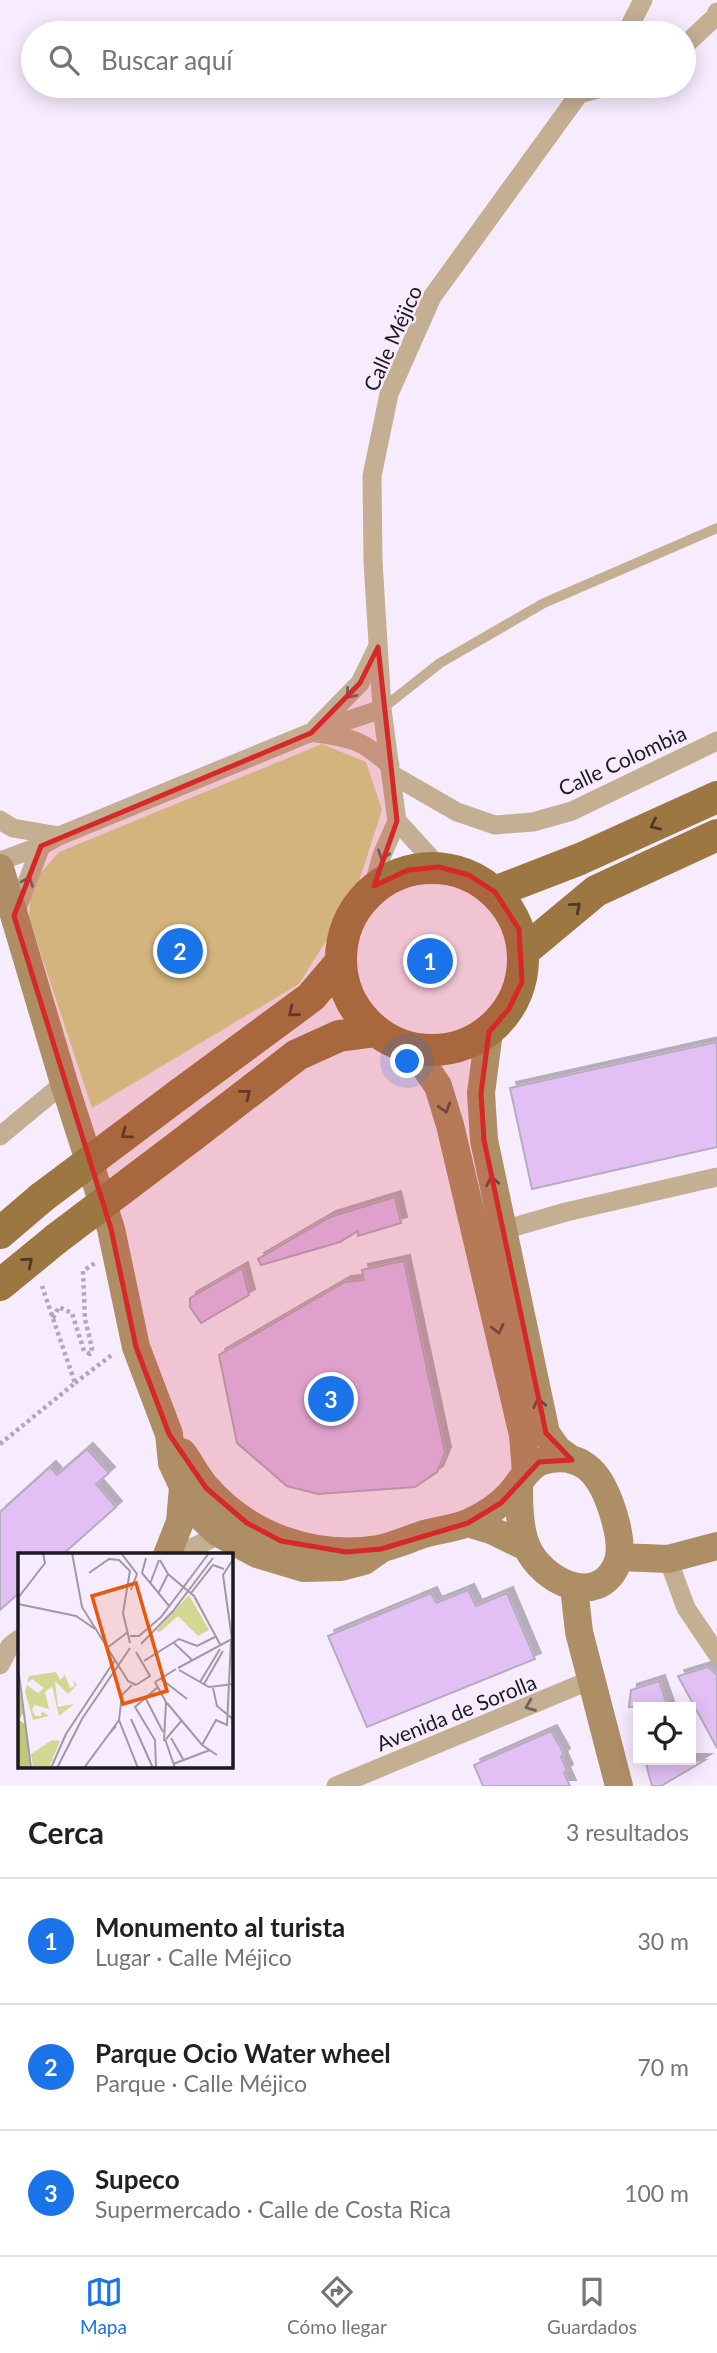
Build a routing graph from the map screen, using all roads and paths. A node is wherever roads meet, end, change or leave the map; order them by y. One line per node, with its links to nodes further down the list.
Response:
1 (643, 0): 3 (street)
2 (717, 12): 4 (street)
3 (632, 21)
4 (696, 35)
5 (576, 98): 7 (street, Calle Méjico)
6 (717, 528): 8 (lane)
7 (378, 647): 8 (street, Calle Méjico); 9 (street, one-way to 9)
8 (382, 709): 9 (street); 11 (street, Calle Méjico)
9 (312, 733): 11 (street, Calle Colombia); 16 (street)
10 (717, 741): 11 (street, Calle Colombia)
11 (390, 769): 14 (street, Calle Méjico)
12 (717, 796): 22 (main road, one-way to 22)
13 (0, 820): 16 (street)
14 (397, 821): 19 (street); 21 (street, one-way to 21)
15 (717, 835): 24 (main road, one-way to 15)
16 (59, 836): 17 (street)
17 (41, 846): 18 (street); 23 (street, one-way to 17)
18 (0, 861)
19 (439, 867): 21 (main road); 22 (main road)
20 (0, 868): 23 (main road)
21 (372, 891): 25 (main road)
22 (495, 892): 24 (main road)
23 (14, 916): 29 (main road)
24 (524, 951): 27 (main road)
25 (341, 963): 26 (main road); 33 (main road, one-way to 33, bridge)
26 (376, 1031): 28 (main road); 35 (main road, one-way to 26, bridge)
27 (489, 1032): 28 (main road); 32 (main road, one-way to 27)
28 (412, 1048): 42 (main road, one-way to 42)
29 (64, 1083): 30 (street); 34 (main road)
30 (0, 1136)
31 (717, 1177): 32 (street)
32 (503, 1230): 41 (main road, one-way to 32)
33 (0, 1233)
34 (113, 1238): 37 (path); 38 (main road)
35 (44, 1248): 36 (main road, one-way to 35); 37 (path)
36 (0, 1285)
37 (52, 1318): 39 (path)
38 (134, 1338): 39 (path); 43 (main road)
39 (75, 1383): 40 (path)
40 (0, 1444)
41 (572, 1460): 42 (main road); 52 (main road)
42 (522, 1478): 44 (main road); 47 (main road)
43 (192, 1483): 45 (main road); 49 (main road); 50 (main road)
44 (468, 1523): 47 (main road); 48 (main road)
45 (218, 1533): 49 (main road); 51 (street); 54 (main road)
46 (717, 1546): 55 (main road)
47 (526, 1547): 56 (main road)
48 (381, 1549): 49 (main road); 54 (main road)
49 (326, 1550)
50 (168, 1553)
51 (180, 1553)
52 (619, 1557): 55 (main road); 56 (main road)
53 (233, 1559): 54 (main road)
54 (276, 1559)
55 (667, 1559): 58 (street)
56 (574, 1587): 60 (main road)
57 (18, 1640): 59 (street)
58 (717, 1654)
59 (0, 1665)
60 (593, 1679): 61 (street, Avenida de Sorolla, one-way to 61); 63 (main road)
61 (360, 1781): 62 (street, Avenida de Sorolla)
62 (337, 1786)
63 (619, 1786)

